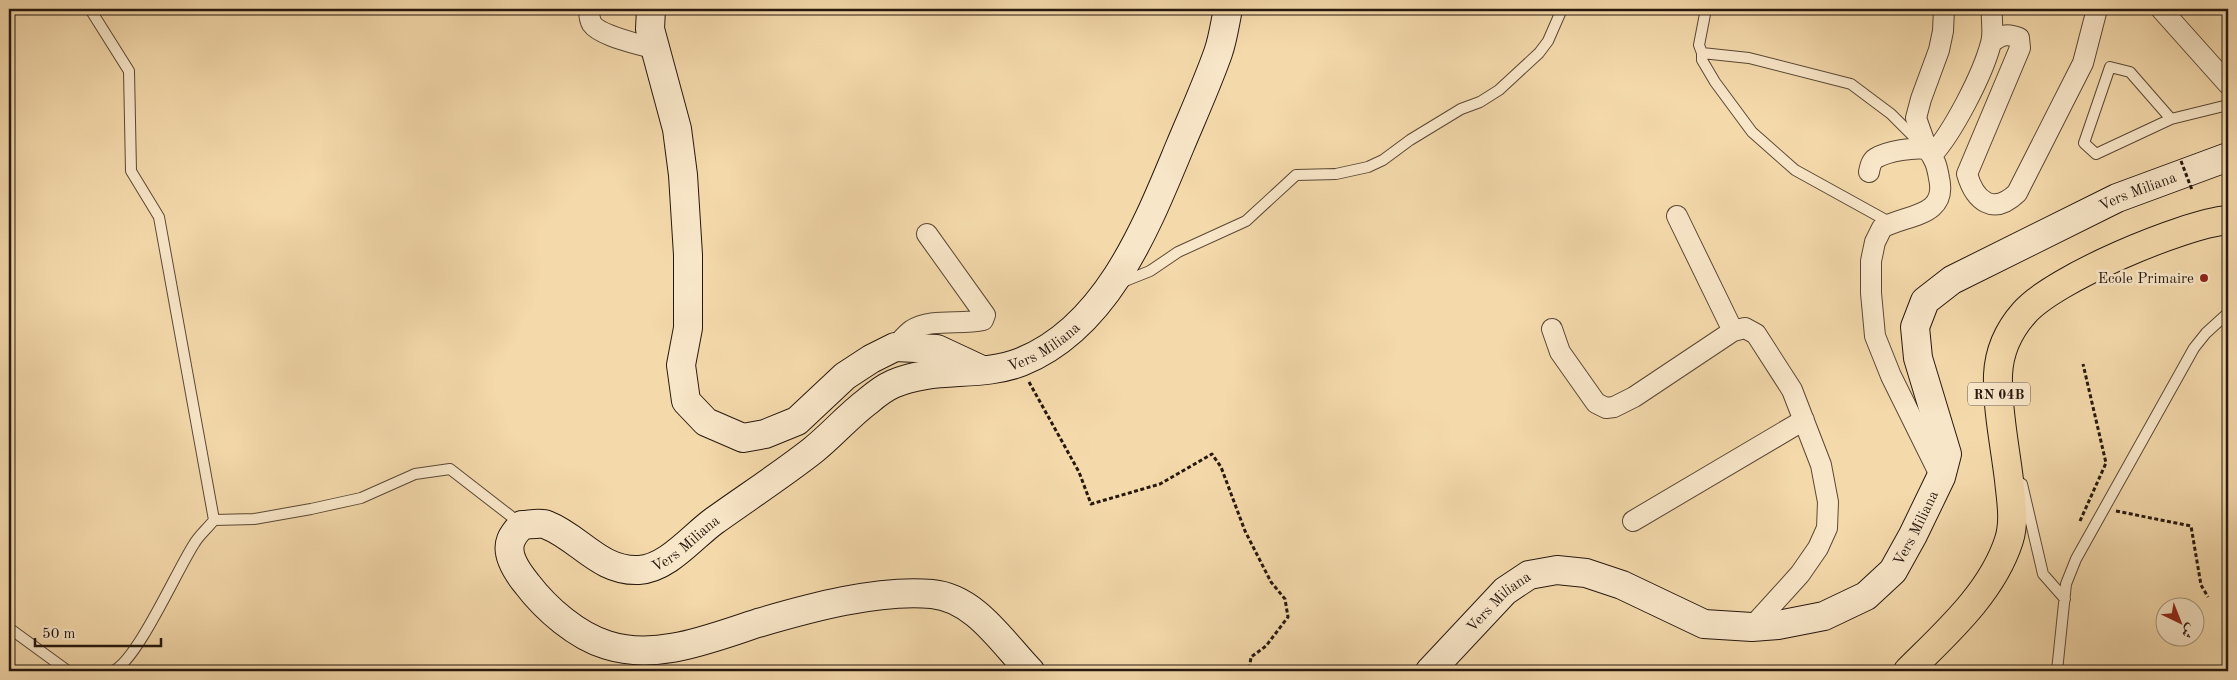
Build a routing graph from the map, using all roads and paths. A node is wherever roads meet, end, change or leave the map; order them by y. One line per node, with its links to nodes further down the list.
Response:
1 (90, 9): 38 (lane)
2 (589, 9): 12 (street)
3 (651, 9): 12 (main road)
4 (1228, 9): 26 (main road, Vers Miliana)
5 (1562, 9): 26 (lane)
6 (1706, 9): 13 (lane)
7 (1944, 9): 17 (street)
8 (1992, 9): 11 (street)
9 (2097, 9): 11 (street)
10 (2162, 9): 14 (street)
11 (1992, 42): 17 (street)
12 (654, 49): 30 (main road)
13 (1702, 52): 17 (lane); 24 (lane)
14 (2228, 84)
15 (2228, 105): 16 (lane)
16 (2170, 119): 16 (lane)
17 (1929, 152): 20 (street); 24 (street)
18 (2228, 157): 35 (main road, Vers Miliana)
19 (2181, 161): 21 (path, bridge)
20 (1868, 172)
21 (2192, 190)
22 (1677, 216): 29 (street)
23 (2228, 220): 36 (main road, RN 04B)
24 (1891, 223): 35 (street)
25 (927, 234): 30 (street)
26 (1110, 287): 32 (main road, Vers Miliana)
27 (2228, 313): 37 (lane)
28 (1552, 329): 29 (street)
29 (1734, 331): 34 (street)
30 (895, 347): 32 (main road)
31 (2083, 364): 41 (path)
32 (985, 371): 40 (main road, Vers Miliana)
33 (1029, 382): 49 (path)
34 (1804, 420): 39 (street); 44 (street)
35 (1941, 477): 44 (main road, Vers Miliana)
36 (2009, 477): 43 (lane); 51 (main road, RN 04B)
37 (2104, 509): 41 (lane); 42 (path)
38 (214, 520): 40 (lane); 47 (lane)
39 (1633, 521)
40 (522, 525): 48 (main road)
41 (2076, 559): 43 (lane)
42 (2208, 597)
43 (2065, 599): 52 (lane)
44 (1752, 627): 50 (main road, Vers Miliana)
45 (9, 628): 46 (lane)
46 (68, 671)
47 (113, 671)
48 (1030, 671)
49 (1249, 671)
50 (1430, 671)
51 (1908, 671)
52 (2057, 671)

